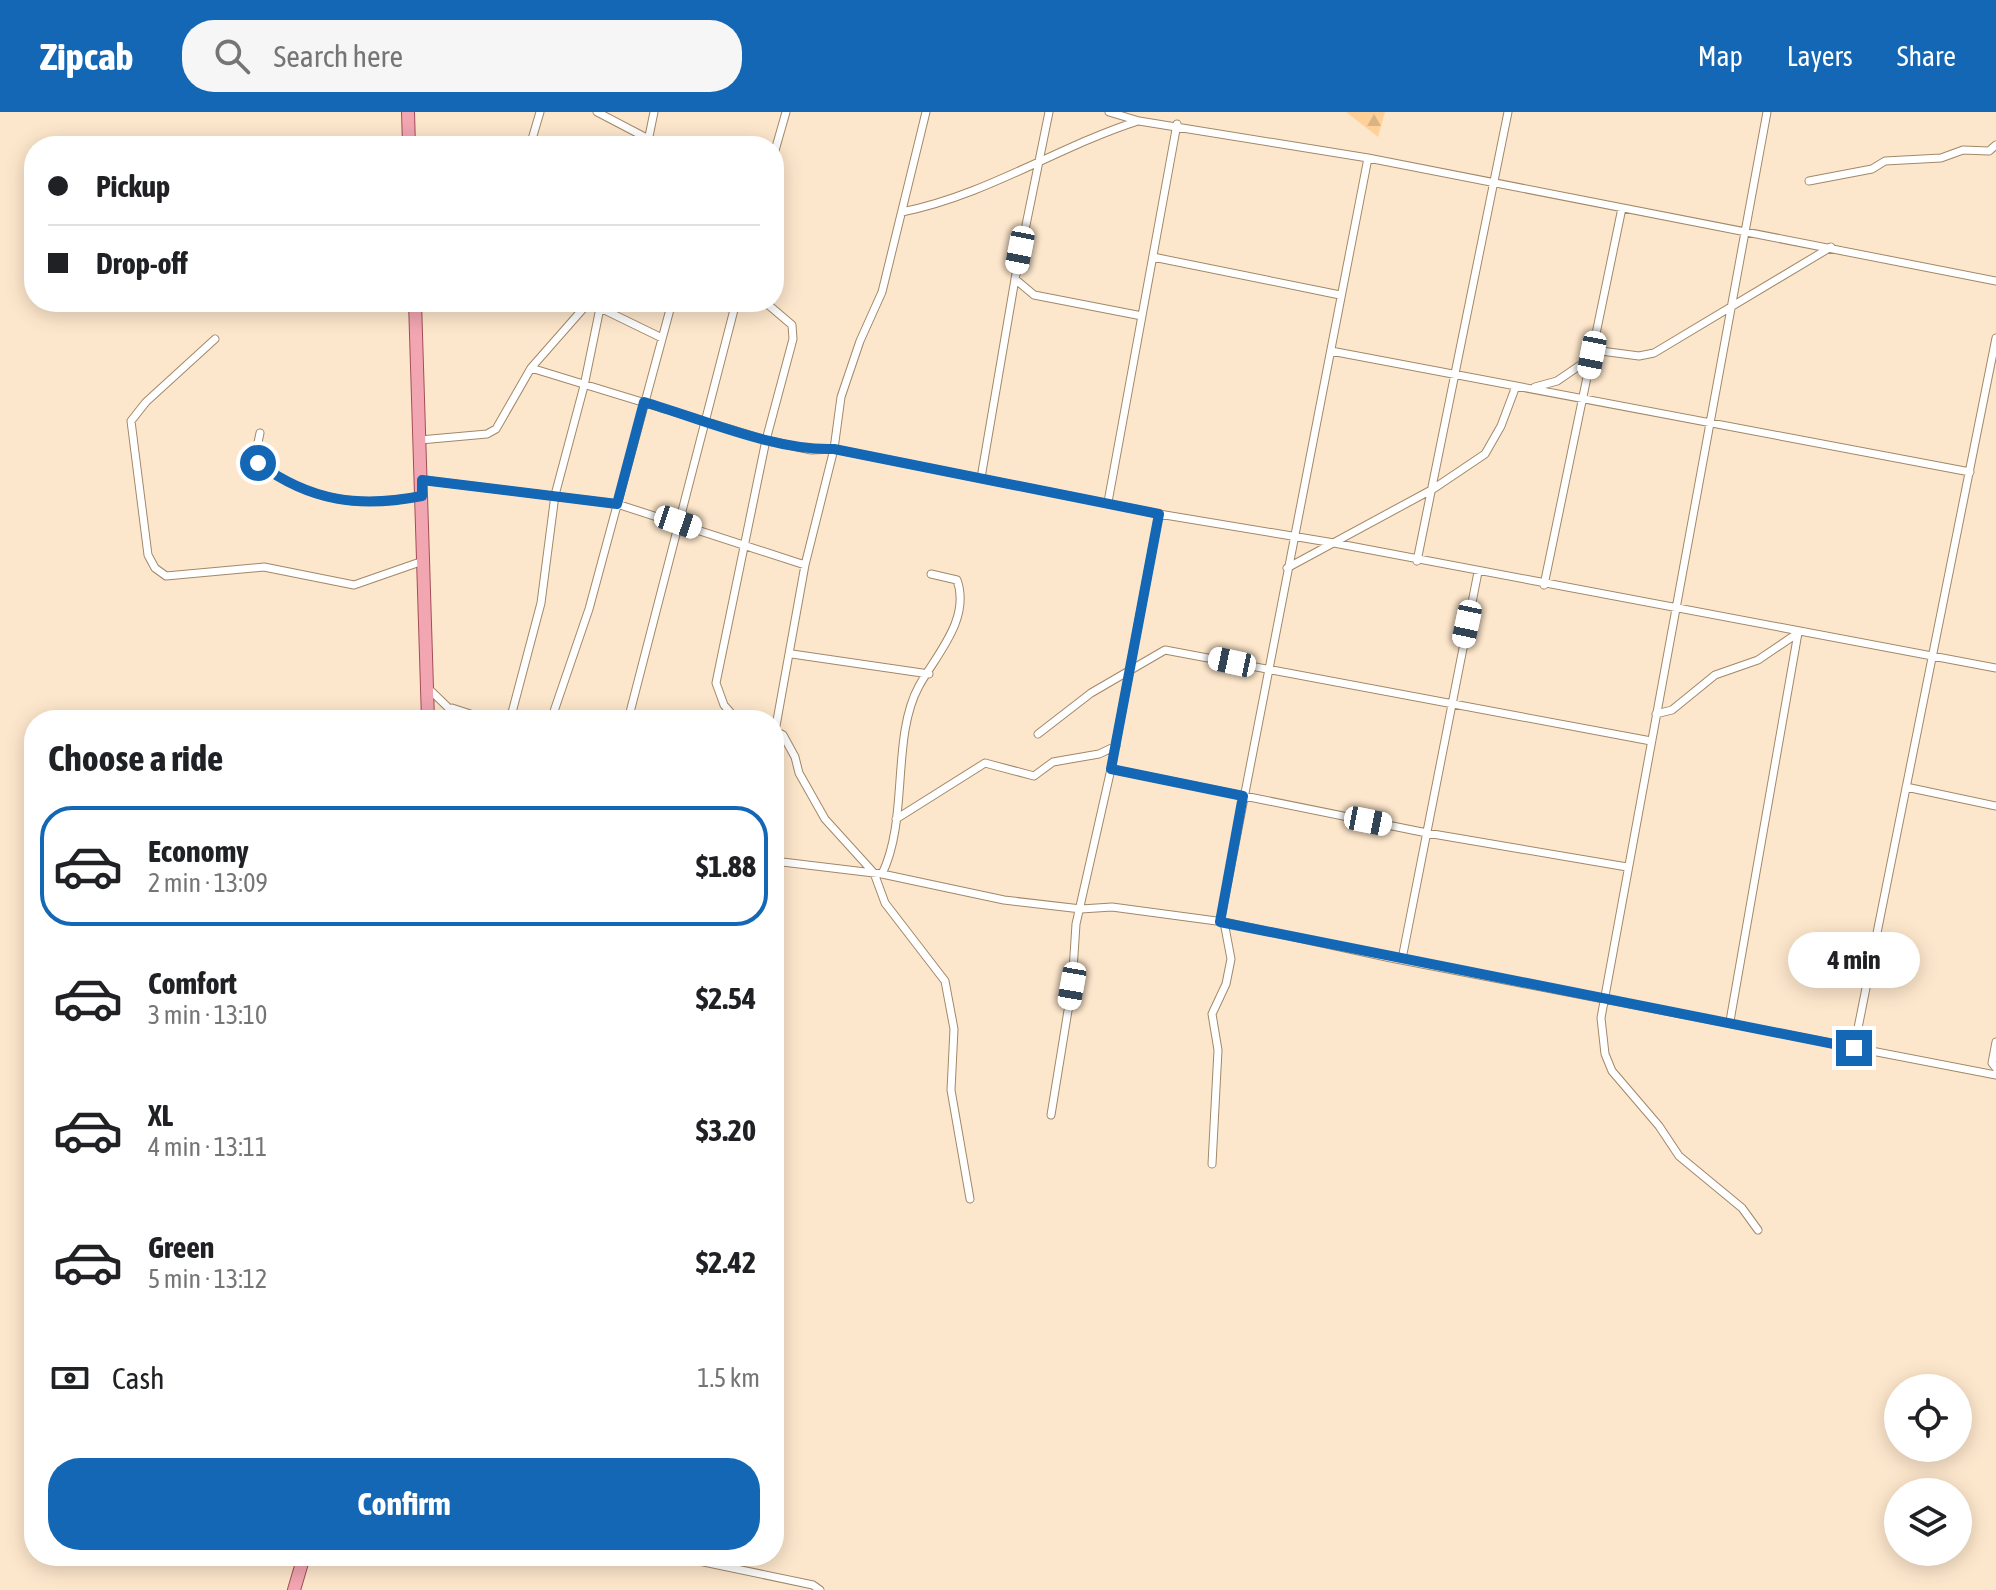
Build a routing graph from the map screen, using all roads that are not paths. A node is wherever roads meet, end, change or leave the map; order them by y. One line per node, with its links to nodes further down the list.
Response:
1 (408, 112): 13 (main road)
2 (540, 112): 14 (street)
3 (597, 112): 15 (street)
4 (654, 112): 16 (street)
5 (786, 112): 17 (street)
6 (926, 112): 24 (street)
7 (1049, 112): 20 (street)
8 (1109, 112): 11 (street)
9 (1508, 112): 22 (street)
10 (1767, 112): 25 (street)
11 (1139, 121): 12 (street); 20 (street)
12 (1177, 124): 19 (street); 27 (street)
13 (409, 136)
14 (533, 136)
15 (647, 136)
16 (649, 136)
17 (779, 136)
18 (1996, 145): 21 (street)
19 (1368, 158): 22 (street); 30 (street)
20 (1037, 163): 24 (street); 28 (street)
21 (1809, 181)
22 (1494, 184): 23 (street); 46 (street)
23 (1622, 208): 25 (street); 44 (street)
24 (902, 212): 56 (street)
25 (1745, 230): 26 (street); 31 (street)
26 (1831, 247): 29 (street); 31 (street)
27 (1153, 257): 30 (street); 39 (street)
28 (1015, 279): 39 (street); 58 (street)
29 (1996, 281)
30 (1340, 295): 43 (street)
31 (1733, 304): 44 (street); 52 (street)
32 (415, 312): 54 (main road)
33 (580, 312): 45 (street)
34 (599, 312): 47 (street)
35 (608, 312): 40 (street)
36 (669, 312): 40 (street)
37 (733, 312): 51 (street)
38 (777, 312): 55 (street)
39 (1142, 316): 63 (street)
40 (662, 338): 50 (street)
41 (1996, 338): 57 (street)
42 (215, 339): 70 (street)
43 (1331, 351): 46 (street); 67 (street)
44 (1592, 355): 48 (street); 49 (street)
45 (531, 368): 47 (street); 54 (street)
46 (1456, 375): 48 (street); 60 (street)
47 (584, 386): 50 (street); 61 (street)
48 (1520, 387): 49 (street); 60 (street)
49 (1583, 399): 52 (street); 76 (street)
50 (644, 402): 51 (street); 64 (street)
51 (704, 420): 55 (street); 66 (street)
52 (1710, 424): 57 (street); 77 (street)
53 (260, 433): 62 (street)
54 (420, 440): 59 (main road)
55 (766, 440): 56 (street); 69 (street)
56 (834, 449): 58 (street); 72 (street)
57 (1970, 472): 80 (street)
58 (981, 478): 63 (street)
59 (422, 480): 61 (street); 62 (main road)
60 (1433, 489): 68 (street); 71 (street)
61 (555, 495): 64 (street); 90 (street)
62 (422, 496): 70 (main road)
63 (1108, 502): 65 (street)
64 (617, 504): 66 (street); 91 (street)
65 (1159, 514): 67 (street); 83 (street)
66 (678, 522): 69 (street); 92 (street)
67 (1293, 537): 68 (street); 73 (street)
68 (1334, 543): 71 (street); 73 (street)
69 (743, 544): 72 (street); 93 (street)
70 (424, 560): 85 (main road)
71 (1417, 561): 74 (street)
72 (805, 565): 79 (street)
73 (1287, 568): 82 (street)
74 (1478, 572): 76 (street); 86 (street)
75 (931, 574): 84 (street)
76 (1544, 585): 77 (street)
77 (1676, 610): 78 (street); 95 (street)
78 (1798, 633): 80 (street); 95 (street); 113 (street)
79 (792, 654): 84 (street); 94 (street)
80 (1935, 656): 81 (street); 101 (street)
81 (1996, 668)
82 (1268, 669): 83 (street); 86 (street); 102 (street)
83 (1129, 670): 96 (street); 99 (street)
84 (929, 674): 104 (street)
85 (427, 687): 87 (street); 88 (main road)
86 (1450, 702): 98 (street); 105 (street)
87 (450, 708): 89 (street)
88 (428, 710)
89 (456, 710)
90 (513, 710)
91 (554, 710)
92 (631, 710)
93 (728, 710)
94 (779, 710)
95 (1656, 714): 98 (street)
96 (1038, 734)
97 (784, 737): 108 (street)
98 (1651, 741): 107 (street)
99 (1116, 746): 100 (street); 104 (street)
100 (1111, 769): 102 (street); 109 (street)
101 (1906, 787): 103 (street); 115 (street)
102 (1243, 796): 105 (street); 110 (street)
103 (1996, 806)
104 (896, 819): 108 (street)
105 (1427, 833): 107 (street); 111 (street)
106 (784, 862): 108 (street)
107 (1627, 867): 112 (street)
108 (878, 874): 109 (street); 121 (street)
109 (1081, 909): 110 (street); 119 (street)
110 (1222, 922): 111 (street); 120 (street)
111 (1402, 959): 112 (street)
112 (1602, 998): 113 (street); 122 (street)
113 (1730, 1021): 115 (street)
114 (1996, 1042): 116 (street)
115 (1854, 1048): 117 (street)
116 (1994, 1066): 117 (street)
117 (1980, 1071): 118 (street)
118 (1996, 1075)
119 (1051, 1115)
120 (1212, 1164)
121 (970, 1199)
122 (1758, 1230)
123 (301, 1566): 125 (main road)
124 (723, 1566): 126 (street)
125 (294, 1590)
126 (820, 1590)

